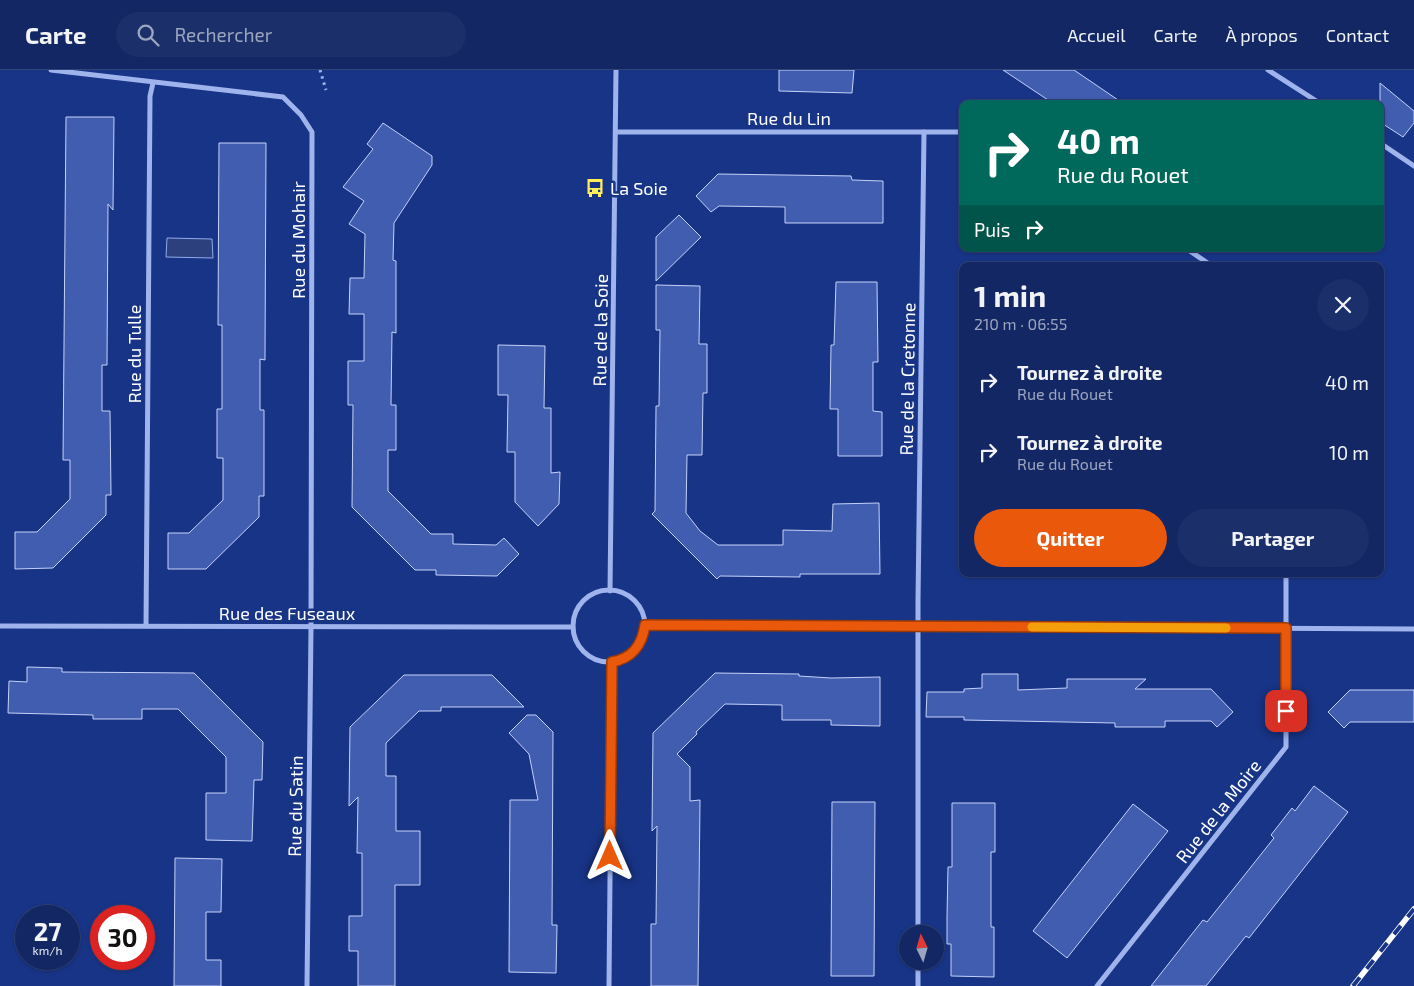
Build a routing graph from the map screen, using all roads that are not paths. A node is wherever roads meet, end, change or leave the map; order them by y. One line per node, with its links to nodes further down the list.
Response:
1 (51, 70): 4 (street, Rue du Mohair)
2 (616, 70): 6 (street, Rue de la Soie)
3 (1268, 70): 5 (street)
4 (153, 83): 17 (street, Rue du Tulle); 18 (street, Rue du Mohair)
5 (1315, 100)
6 (616, 132): 7 (street, Rue du Lin); 14 (street, Rue de la Soie)
7 (924, 132): 8 (street, Rue du Lin); 20 (street, Rue de la Cretonne)
8 (959, 132)
9 (1384, 146): 10 (street)
10 (1414, 166)
11 (1191, 252): 12 (street)
12 (1206, 262)
13 (1286, 577): 21 (street)
14 (610, 591): 15 (street); 19 (street)
15 (645, 625): 20 (street); 23 (street)
16 (0, 626): 17 (street, Rue des Fuseaux)
17 (146, 626): 18 (street, Rue des Fuseaux)
18 (311, 627): 19 (street, Rue des Fuseaux); 26 (street, Rue du Satin)
19 (573, 627): 23 (street)
20 (918, 627): 21 (street); 24 (street)
21 (1286, 628): 22 (street); 29 (street, Rue de la Moire)
22 (1414, 629)
23 (612, 662): 27 (street)
24 (918, 925)
25 (918, 970): 28 (street)
26 (307, 986)
27 (609, 986)
28 (918, 986)
29 (1097, 986)

